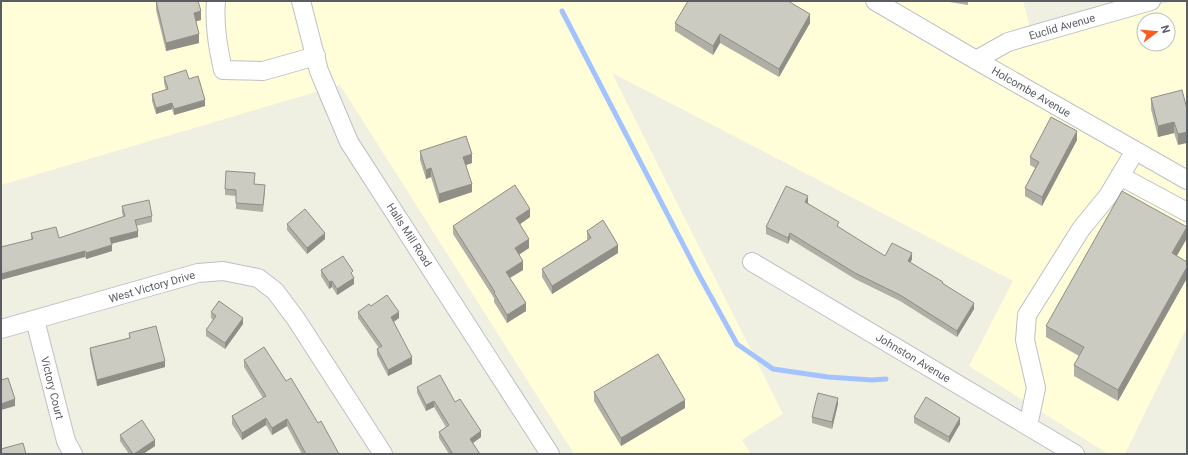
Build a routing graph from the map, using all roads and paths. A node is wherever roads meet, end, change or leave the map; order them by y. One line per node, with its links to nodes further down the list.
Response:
1 (216, 1): 5 (street)
2 (301, 1): 5 (street, Halls Mill Road)
3 (875, 1): 6 (street, Holcombe Avenue)
4 (1151, 1): 6 (street, Euclid Avenue)
5 (316, 56): 17 (street, Halls Mill Road)
6 (976, 60): 7 (street, Holcombe Avenue)
7 (1135, 151): 8 (street); 9 (street, Holcombe Avenue)
8 (1120, 176): 10 (street); 14 (street)
9 (1187, 180)
10 (1187, 212)
11 (752, 262): 14 (street, Johnston Avenue)
12 (35, 320): 13 (street, West Victory Drive); 15 (street, Victory Court); 16 (street, West Victory Drive)
13 (1, 329)
14 (1028, 426): 18 (street, Johnston Avenue)
15 (73, 454)
16 (383, 454)
17 (550, 454)
18 (1075, 454)

